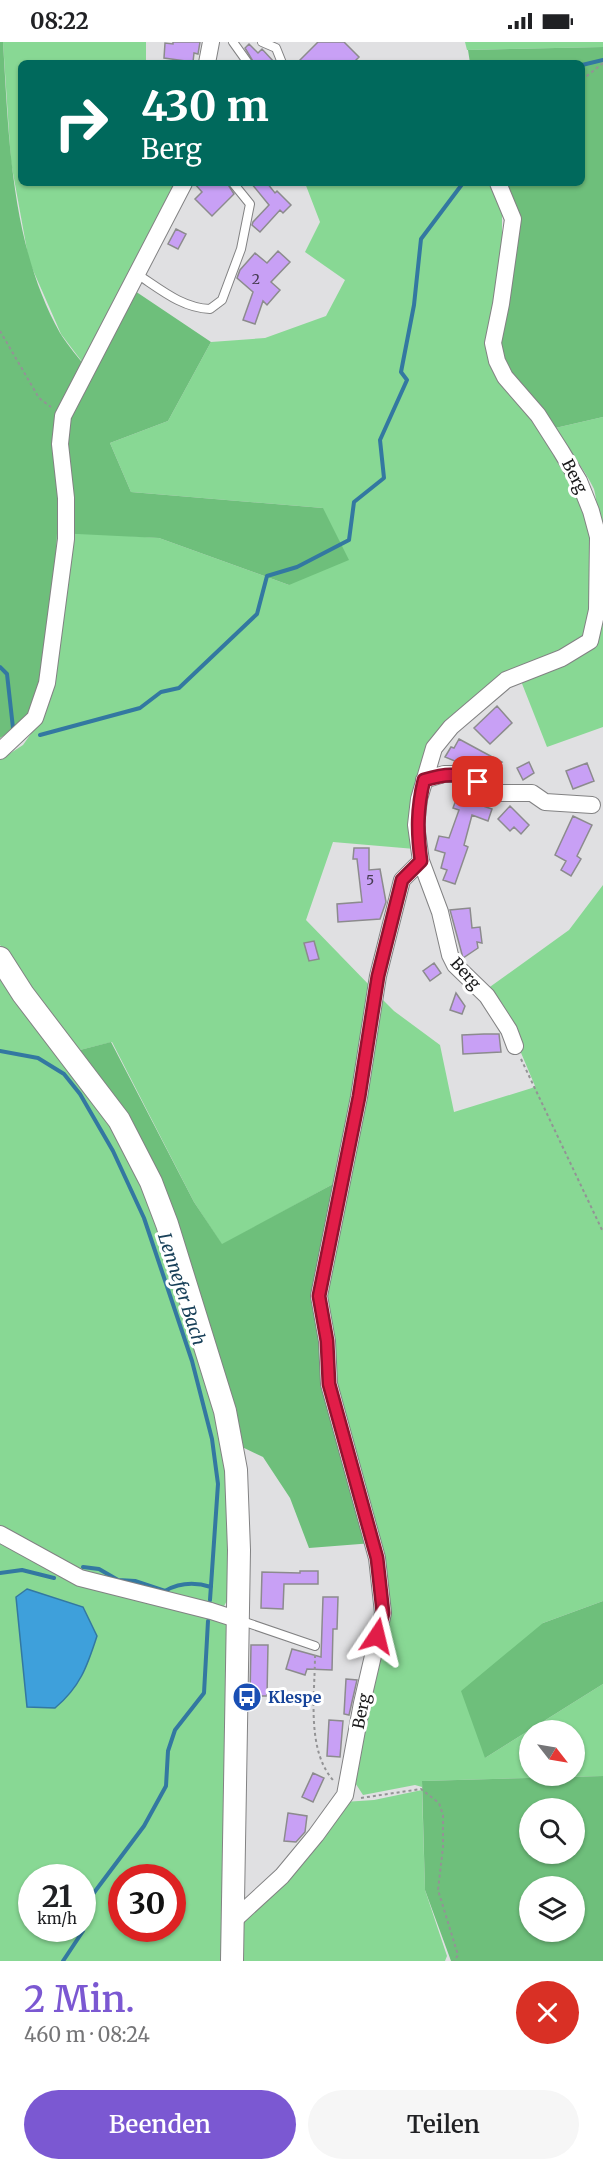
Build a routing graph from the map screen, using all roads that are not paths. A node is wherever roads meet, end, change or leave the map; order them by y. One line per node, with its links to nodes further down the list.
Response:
1 (211, 42): 4 (street)
2 (233, 42): 5 (lane)
3 (262, 42): 6 (lane)
4 (208, 60)
5 (246, 60)
6 (281, 60)
7 (182, 186): 10 (street)
8 (235, 186): 10 (lane)
9 (501, 186): 12 (street, Berg)
10 (137, 274): 11 (street)
11 (0, 751)
12 (424, 780): 13 (street); 14 (street, Berg)
13 (592, 805)
14 (421, 861): 16 (street, Berg); 20 (street, Berg)
15 (0, 958): 18 (main road)
16 (515, 1046)
17 (0, 1534): 18 (street)
18 (239, 1620): 19 (lane); 20 (main road)
19 (315, 1646)
20 (233, 1921): 21 (main road)
21 (232, 1961)

